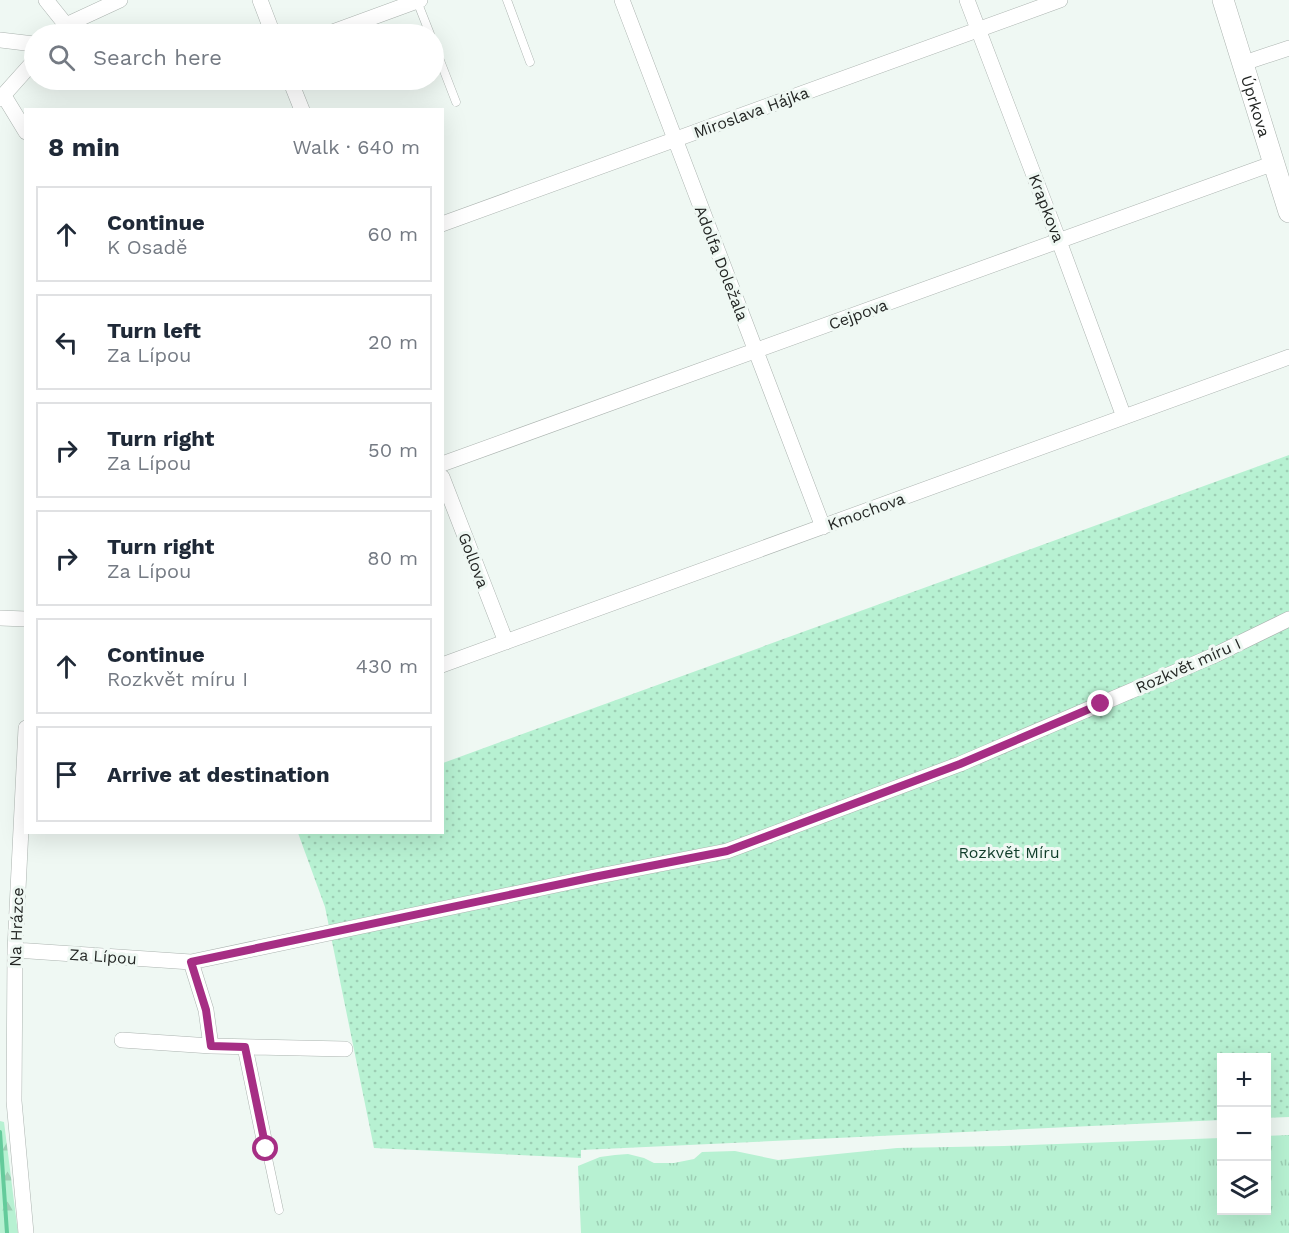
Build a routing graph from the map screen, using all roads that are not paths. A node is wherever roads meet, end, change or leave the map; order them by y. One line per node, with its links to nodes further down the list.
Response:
1 (46, 0): 10 (street)
2 (120, 0): 11 (street)
3 (260, 0): 12 (street)
4 (507, 0): 19 (lane)
5 (622, 0): 28 (street, Adolfa Doležala)
6 (967, 0): 15 (street, Krapkova)
7 (1060, 0): 15 (street, Miroslava Hájka)
8 (1223, 0): 20 (street, Úprkova)
9 (418, 1): 13 (street); 14 (lane)
10 (59, 24)
11 (74, 24)
12 (269, 24)
13 (355, 24)
14 (426, 24)
15 (978, 30): 28 (street, Miroslava Hájka); 32 (street, Krapkova)
16 (0, 40): 17 (street)
17 (24, 43)
18 (1289, 48): 20 (street)
19 (530, 62)
20 (1244, 63): 29 (street, Úprkova)
21 (444, 71): 25 (lane)
22 (24, 73): 24 (street)
23 (294, 90): 26 (street)
24 (2, 98): 27 (street)
25 (456, 102)
26 (301, 108)
27 (24, 129)
28 (675, 140): 31 (street, Miroslava Hájka); 33 (street, Adolfa Doležala)
29 (1274, 163): 30 (street, Úprkova); 32 (street, Cejpova)
30 (1289, 212)
31 (444, 223)
32 (1059, 241): 33 (street, Cejpova); 35 (street, Krapkova)
33 (756, 351): 36 (street, Cejpova); 38 (street, Adolfa Doležala)
34 (1289, 357): 35 (street, Kmochova)
35 (1124, 417): 38 (street, Kmochova)
36 (444, 463)
37 (444, 482): 42 (street, Gollova)
38 (823, 527): 42 (street, Kmochova)
39 (0, 618): 40 (street)
40 (24, 619)
41 (1289, 619): 45 (street, Rozkvět míru I)
42 (506, 642): 43 (street, Kmochova)
43 (444, 664)
44 (24, 779): 46 (street, Na Hrázce)
45 (329, 933): 47 (street, Za Lípou)
46 (15, 950): 47 (street, Za Lípou); 52 (street, Na Hrázce)
47 (191, 962): 49 (street)
48 (122, 1040): 49 (street)
49 (211, 1046): 50 (street)
50 (245, 1047): 51 (street); 53 (street)
51 (345, 1049)
52 (7, 1103): 55 (street, Na Hrázce)
53 (266, 1149): 54 (lane)
54 (279, 1210)
55 (26, 1233)

